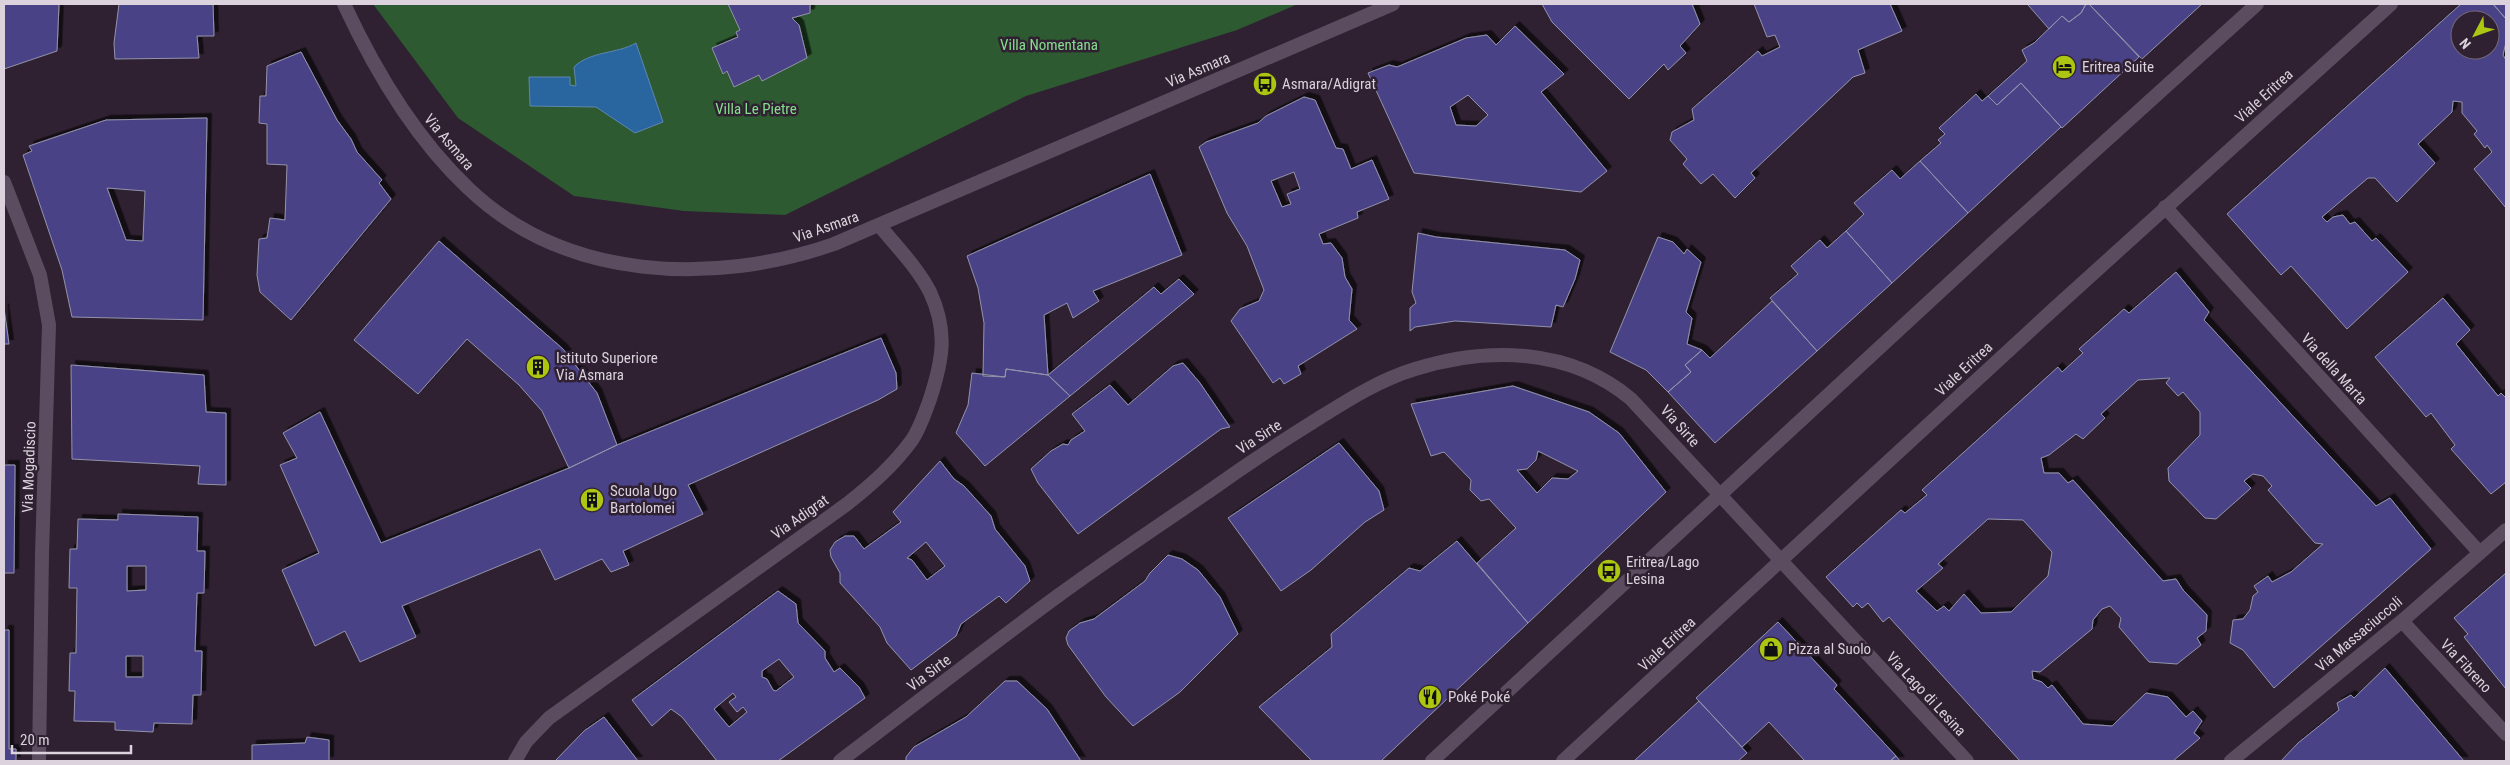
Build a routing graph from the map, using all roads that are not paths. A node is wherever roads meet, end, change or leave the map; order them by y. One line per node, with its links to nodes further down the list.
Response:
1 (344, 4): 7 (street, Via Asmara)
2 (1393, 4): 7 (street, Via Asmara)
3 (2258, 4): 8 (street)
4 (2391, 4): 6 (street, Viale Eritrea)
5 (4, 182): 14 (street, Via Mogadiscio)
6 (2165, 207): 10 (street, Via della Marta); 11 (street, Viale Eritrea)
7 (879, 226): 15 (street, Via Adigrat)
8 (1722, 495): 11 (street, Via Sirte); 16 (street, Via Sirte); 17 (street)
9 (2506, 530): 10 (street, Via Massaciuccoli)
10 (2480, 553): 12 (street, Via Massaciuccoli)
11 (1780, 561): 18 (street, Viale Eritrea); 19 (street, Via Lago di Lesina)
12 (2402, 621): 13 (street, Via Fibreno); 20 (street, Via Massaciuccoli)
13 (2506, 734)
14 (39, 761)
15 (515, 761)
16 (840, 761)
17 (1432, 761)
18 (1563, 761)
19 (1967, 761)
20 (2230, 761)

